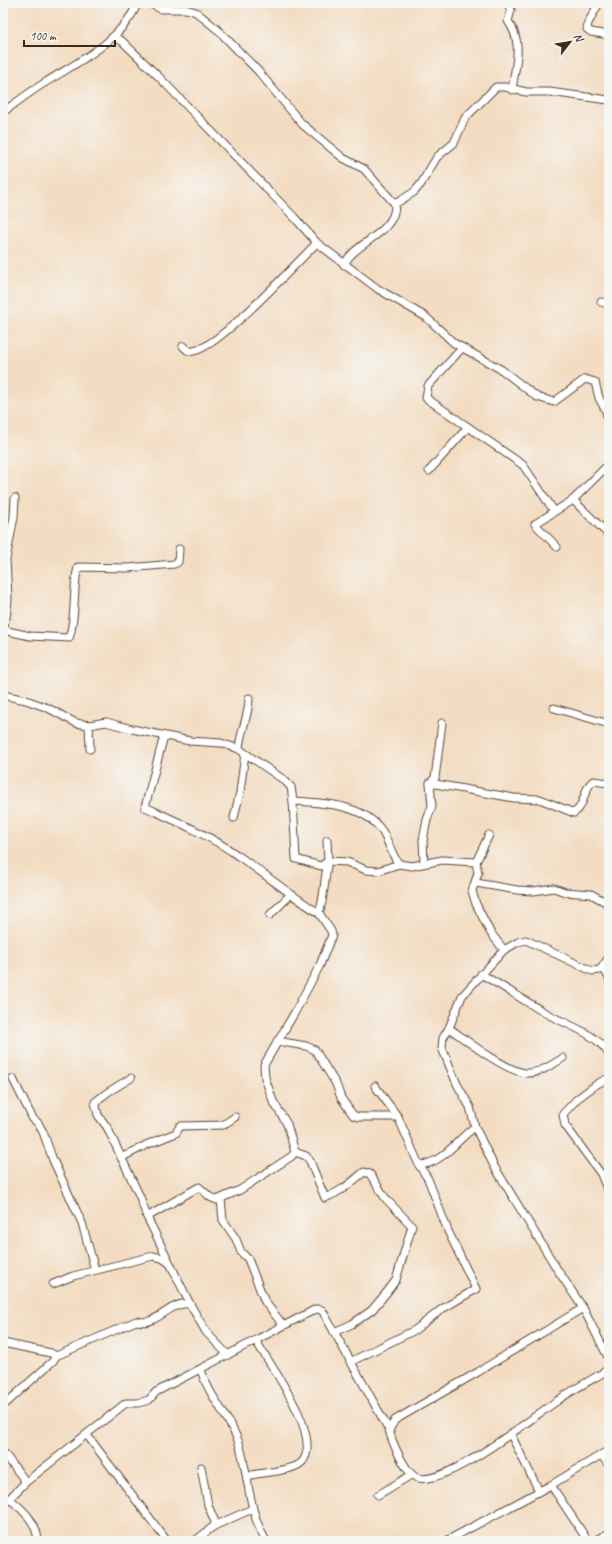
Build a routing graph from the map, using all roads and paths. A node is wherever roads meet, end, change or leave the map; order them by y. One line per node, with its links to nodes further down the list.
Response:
1 (138, 3): 6 (street)
2 (149, 3): 10 (street)
3 (507, 3): 7 (street)
4 (599, 3): 5 (street)
5 (609, 35)
6 (113, 37): 9 (street); 11 (street)
7 (512, 90): 8 (street); 10 (street)
8 (609, 100)
9 (3, 112)
10 (395, 204): 12 (street)
11 (317, 243): 12 (street); 15 (street)
12 (344, 265): 16 (street)
13 (600, 302): 14 (street)
14 (609, 304)
15 (183, 346)
16 (462, 348): 17 (street); 18 (street)
17 (468, 427): 20 (street); 23 (street)
18 (609, 430)
19 (609, 464): 22 (street)
20 (429, 471)
21 (15, 498): 27 (street)
22 (573, 500): 23 (street); 24 (street)
23 (554, 511): 25 (street)
24 (609, 535)
25 (557, 548)
26 (180, 550): 28 (street)
27 (3, 627)
28 (3, 630)
29 (3, 695): 34 (street)
30 (249, 698): 37 (street)
31 (554, 708): 33 (street)
32 (442, 723): 39 (street)
33 (609, 724)
34 (89, 725): 35 (street); 36 (street)
35 (164, 736): 37 (street); 50 (street)
36 (90, 749)
37 (239, 749): 38 (street)
38 (246, 754): 41 (street); 42 (street)
39 (430, 783): 40 (street); 47 (street)
40 (609, 783)
41 (293, 801): 45 (street); 48 (street)
42 (234, 818)
43 (489, 835): 46 (street)
44 (327, 840): 45 (street)
45 (328, 861): 48 (street); 52 (street)
46 (476, 862): 47 (street); 49 (street)
47 (424, 863): 48 (street)
48 (399, 864)
49 (476, 883): 51 (street); 54 (street)
50 (290, 895): 52 (street); 53 (street)
51 (609, 904)
52 (319, 913): 60 (street)
53 (270, 915)
54 (504, 950): 56 (street); 57 (street)
55 (609, 957): 56 (street)
56 (603, 967): 58 (street)
57 (481, 974): 59 (street); 61 (street)
58 (609, 978)
59 (449, 1028): 62 (street); 69 (street)
60 (277, 1041): 68 (street); 70 (street)
61 (609, 1054)
62 (563, 1058)
63 (131, 1078): 71 (street)
64 (609, 1078): 73 (street)
65 (13, 1079): 77 (street)
66 (375, 1086): 68 (street)
67 (235, 1117): 71 (street)
68 (398, 1117): 72 (street)
69 (475, 1127): 72 (street); 80 (street)
70 (295, 1152): 74 (street); 82 (street)
71 (121, 1158): 75 (street)
72 (420, 1165): 88 (street)
73 (609, 1194)
74 (221, 1199): 75 (street); 81 (street)
75 (147, 1217): 76 (street)
76 (171, 1264): 77 (street); 79 (street)
77 (95, 1270): 78 (street)
78 (53, 1284)
79 (190, 1304): 85 (street); 86 (street)
80 (583, 1308): 87 (street); 92 (street)
81 (283, 1325): 82 (street); 83 (street)
82 (334, 1332): 88 (street)
83 (256, 1341): 85 (street); 101 (street)
84 (3, 1342): 86 (street)
85 (228, 1355): 89 (street)
86 (56, 1356): 91 (street)
87 (609, 1359)
88 (350, 1362): 92 (street)
89 (201, 1369): 93 (street); 101 (street)
90 (609, 1369): 94 (street)
91 (3, 1406)
92 (389, 1430): 100 (street)
93 (87, 1435): 102 (street); 112 (street)
94 (511, 1435): 100 (street); 104 (street)
95 (609, 1450): 97 (street)
96 (3, 1452): 102 (street)
97 (601, 1455): 98 (street); 103 (street)
98 (609, 1465)
99 (201, 1467): 109 (street)
100 (411, 1475): 105 (street)
101 (247, 1479): 108 (street)
102 (26, 1482): 106 (street)
103 (551, 1485): 104 (street); 116 (street)
104 (539, 1491): 115 (street)
105 (378, 1495)
106 (10, 1499): 107 (street); 111 (street)
107 (3, 1505)
108 (252, 1509): 109 (street); 114 (street)
109 (214, 1526): 113 (street)
110 (609, 1533): 117 (street)
111 (38, 1541)
112 (167, 1541)
113 (195, 1541)
114 (266, 1541)
115 (446, 1541)
116 (588, 1541)
117 (594, 1541)

